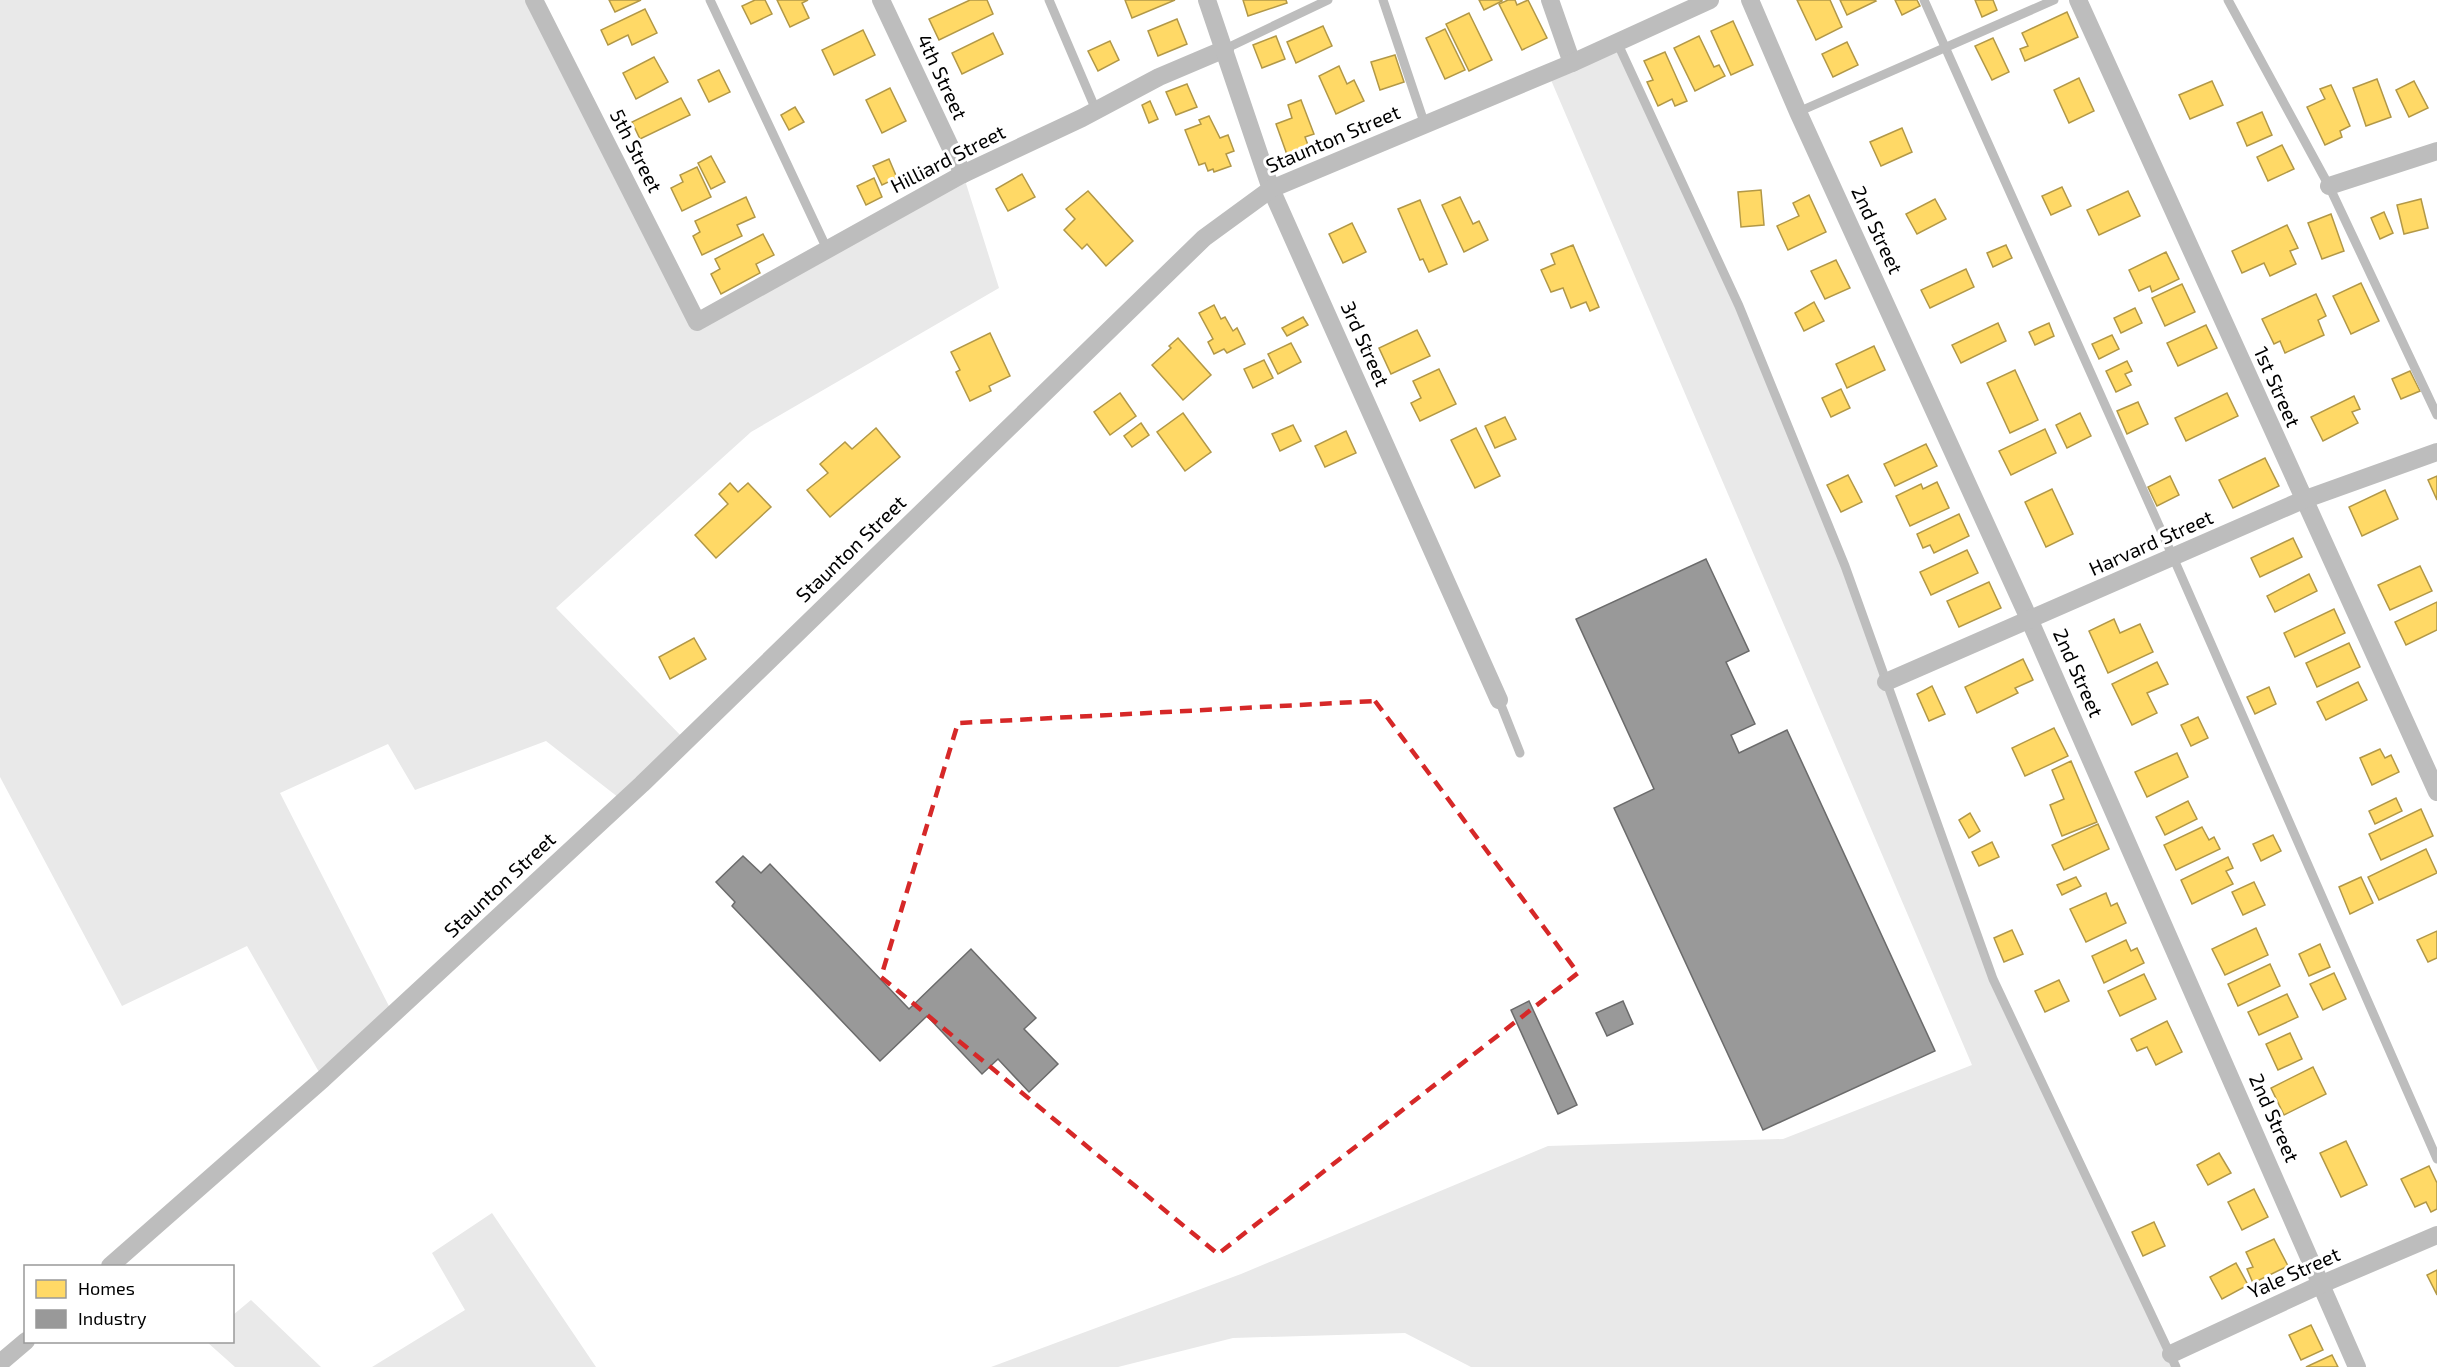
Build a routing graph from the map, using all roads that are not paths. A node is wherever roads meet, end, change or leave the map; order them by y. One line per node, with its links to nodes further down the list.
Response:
1 (534, 0): 27 (street, 5th Street)
2 (710, 0): 26 (lane)
3 (881, 0): 23 (street, 4th Street)
4 (1049, 0): 19 (lane)
5 (1207, 0): 17 (street, 3rd Street)
6 (1328, 0): 17 (lane)
7 (1383, 0): 21 (lane)
8 (1550, 0): 18 (street)
9 (1710, 0): 15 (street, Staunton Street)
10 (1750, 0): 20 (street, 2nd Street)
11 (1924, 0): 16 (lane)
12 (2054, 0): 16 (lane)
13 (2078, 0): 30 (street, 1st Street)
14 (2228, 0): 24 (lane)
15 (1617, 42): 18 (street, Staunton Street); 33 (lane)
16 (1945, 48): 20 (lane); 31 (lane)
17 (1225, 49): 19 (street, Hilliard Street); 25 (street, 3rd Street)
18 (1572, 63): 21 (street, Staunton Street)
19 (1096, 110): 23 (street, Hilliard Street)
20 (1798, 112): 32 (street, 2nd Street)
21 (1425, 124): 25 (street, Staunton Street)
22 (2437, 152): 24 (street)
23 (963, 174): 26 (street, Hilliard Street)
24 (2329, 186): 28 (lane)
25 (1271, 189): 34 (street, 3rd Street); 39 (street, Staunton Street)
26 (827, 249): 27 (street, Hilliard Street)
27 (697, 322)
28 (2437, 415)
29 (2437, 452): 30 (street, Harvard Street)
30 (2303, 500): 31 (street, Harvard Street); 36 (street, 1st Street)
31 (2173, 557): 32 (street, Harvard Street); 37 (lane)
32 (2030, 621): 33 (street, Harvard Street); 40 (street, 2nd Street)
33 (1886, 682): 42 (lane)
34 (1499, 700): 35 (lane)
35 (1520, 753)
36 (2437, 792)
37 (2437, 1159)
38 (2437, 1235): 40 (street, Yale Street)
39 (111, 1265)
40 (2322, 1284): 42 (street, Yale Street); 44 (street, 2nd Street)
41 (24, 1343): 43 (street)
42 (2173, 1361)
43 (0, 1363)
44 (2357, 1367)

